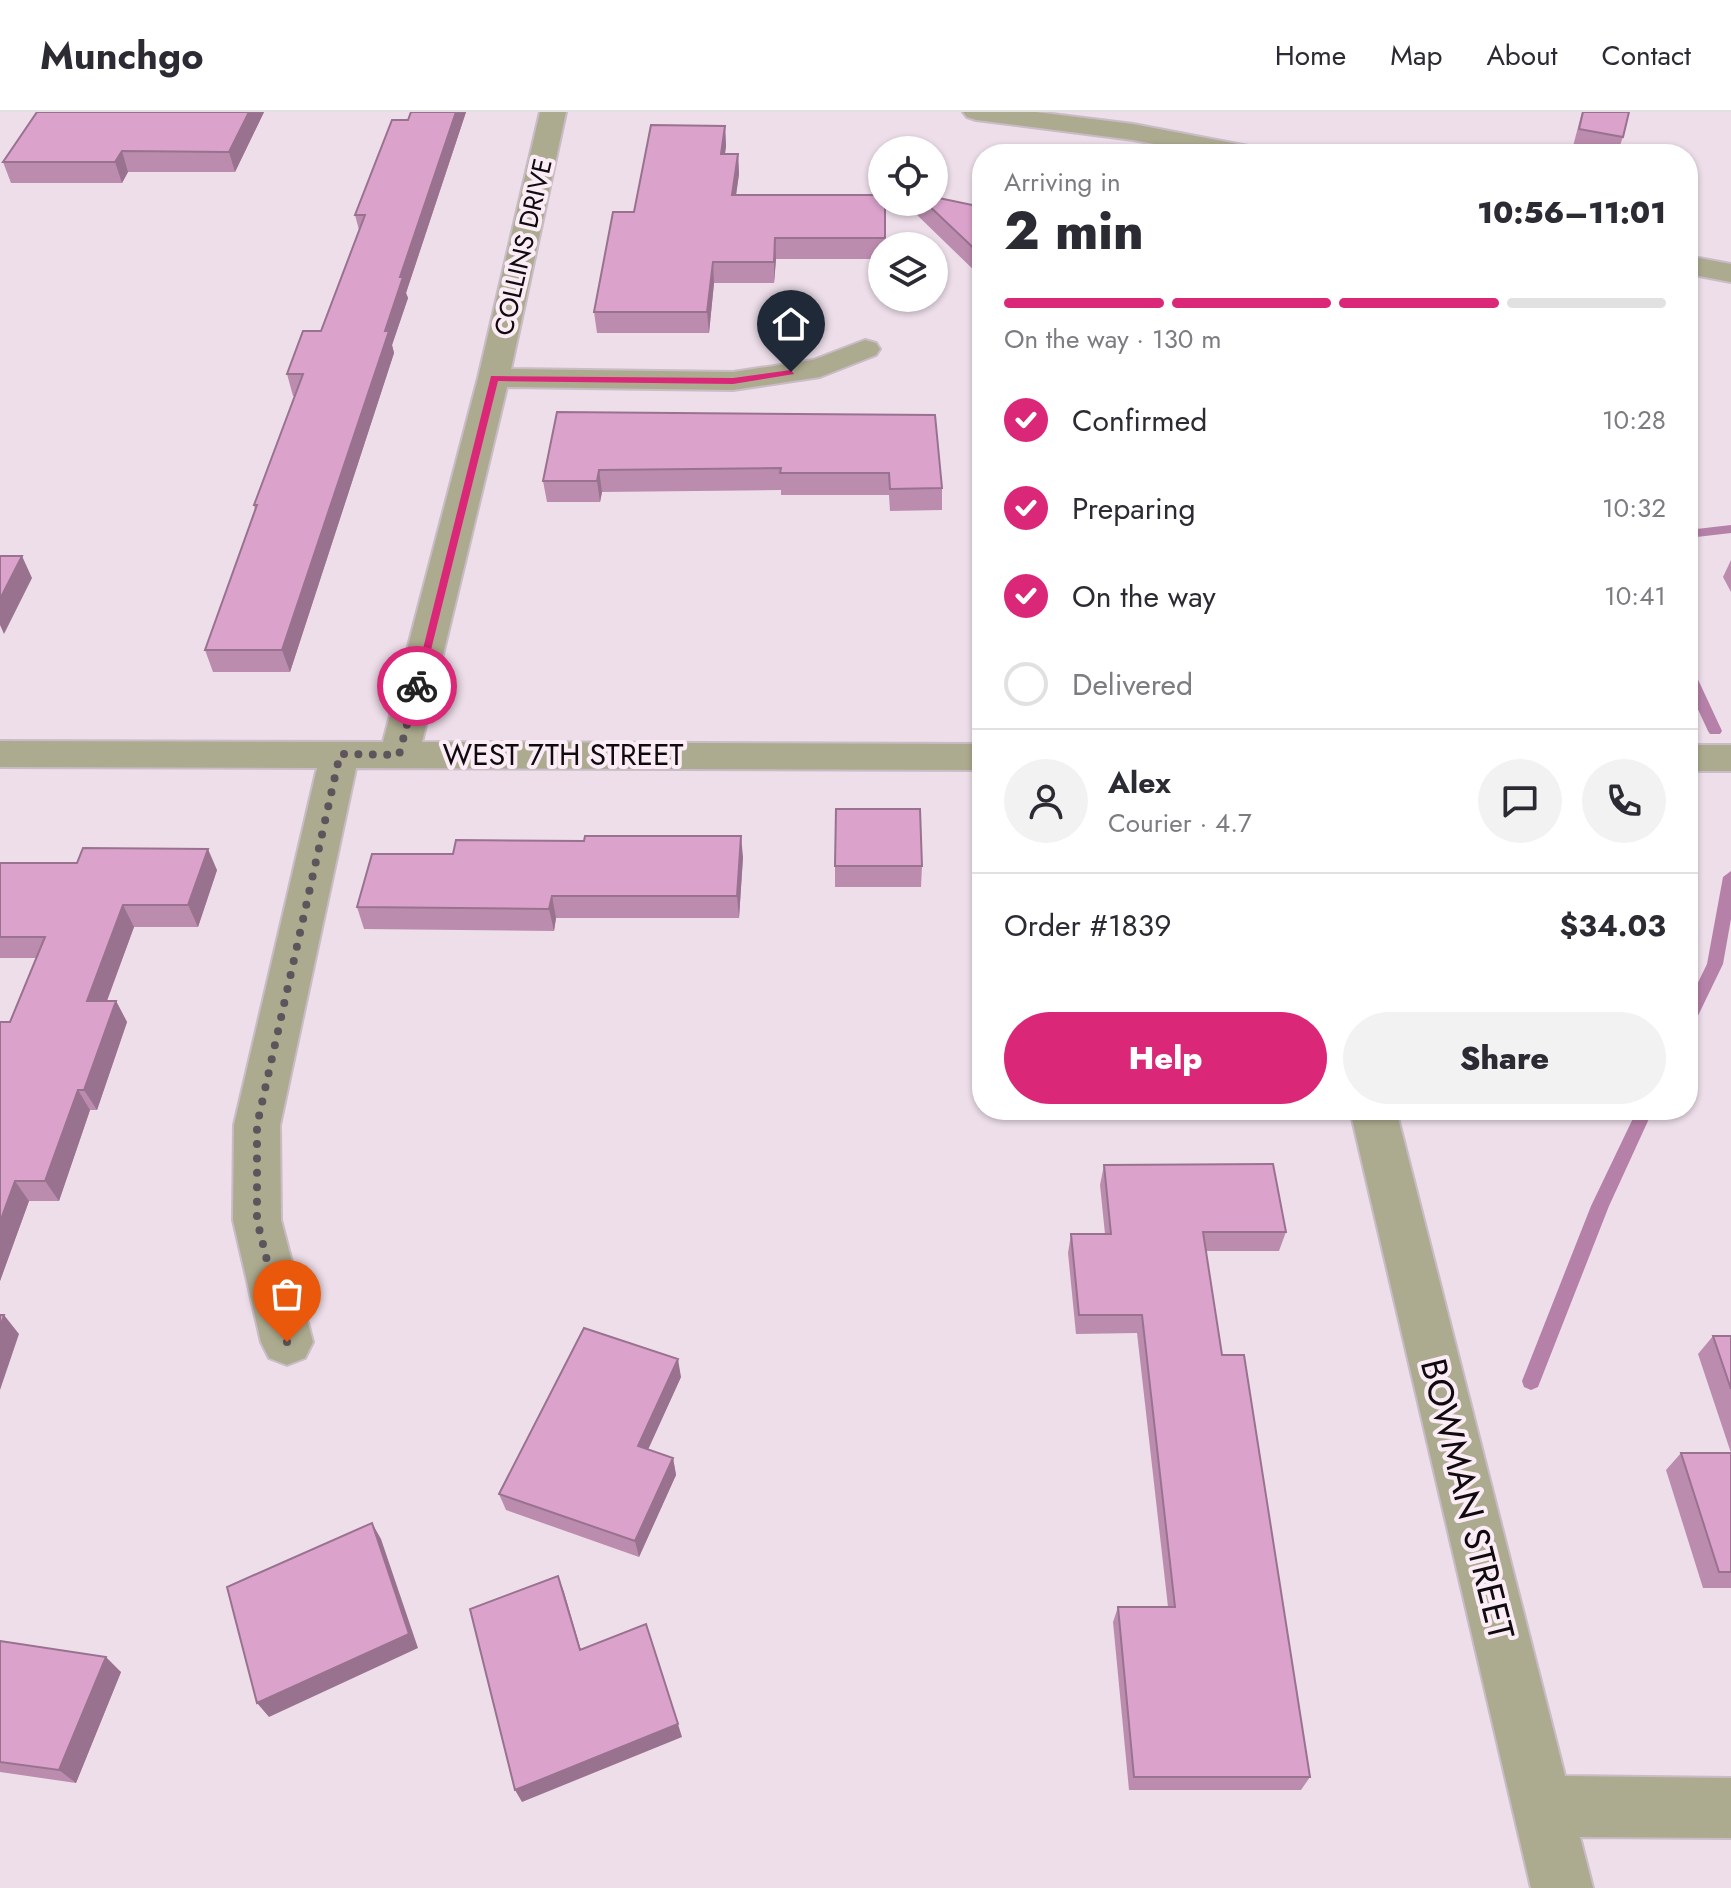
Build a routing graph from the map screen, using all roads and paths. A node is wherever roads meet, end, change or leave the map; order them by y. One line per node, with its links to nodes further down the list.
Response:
1 (553, 112): 8 (street, COLLINS DRIVE)
2 (976, 112): 3 (street)
3 (1073, 117): 4 (street)
4 (1201, 144)
5 (1698, 267): 6 (street)
6 (1731, 273)
7 (865, 349): 8 (street)
8 (494, 378): 11 (street, COLLINS DRIVE)
9 (0, 754): 10 (street, WEST 7TH STREET)
10 (340, 754): 11 (street, WEST 7TH STREET); 16 (street)
11 (399, 755): 12 (street, WEST 7TH STREET)
12 (972, 757)
13 (1698, 758): 14 (street)
14 (1731, 758)
15 (1375, 1120): 17 (street, BOWMAN STREET)
16 (287, 1342)
17 (1542, 1806): 18 (street); 19 (street, BOWMAN STREET)
18 (1731, 1808)
19 (1562, 1888)

